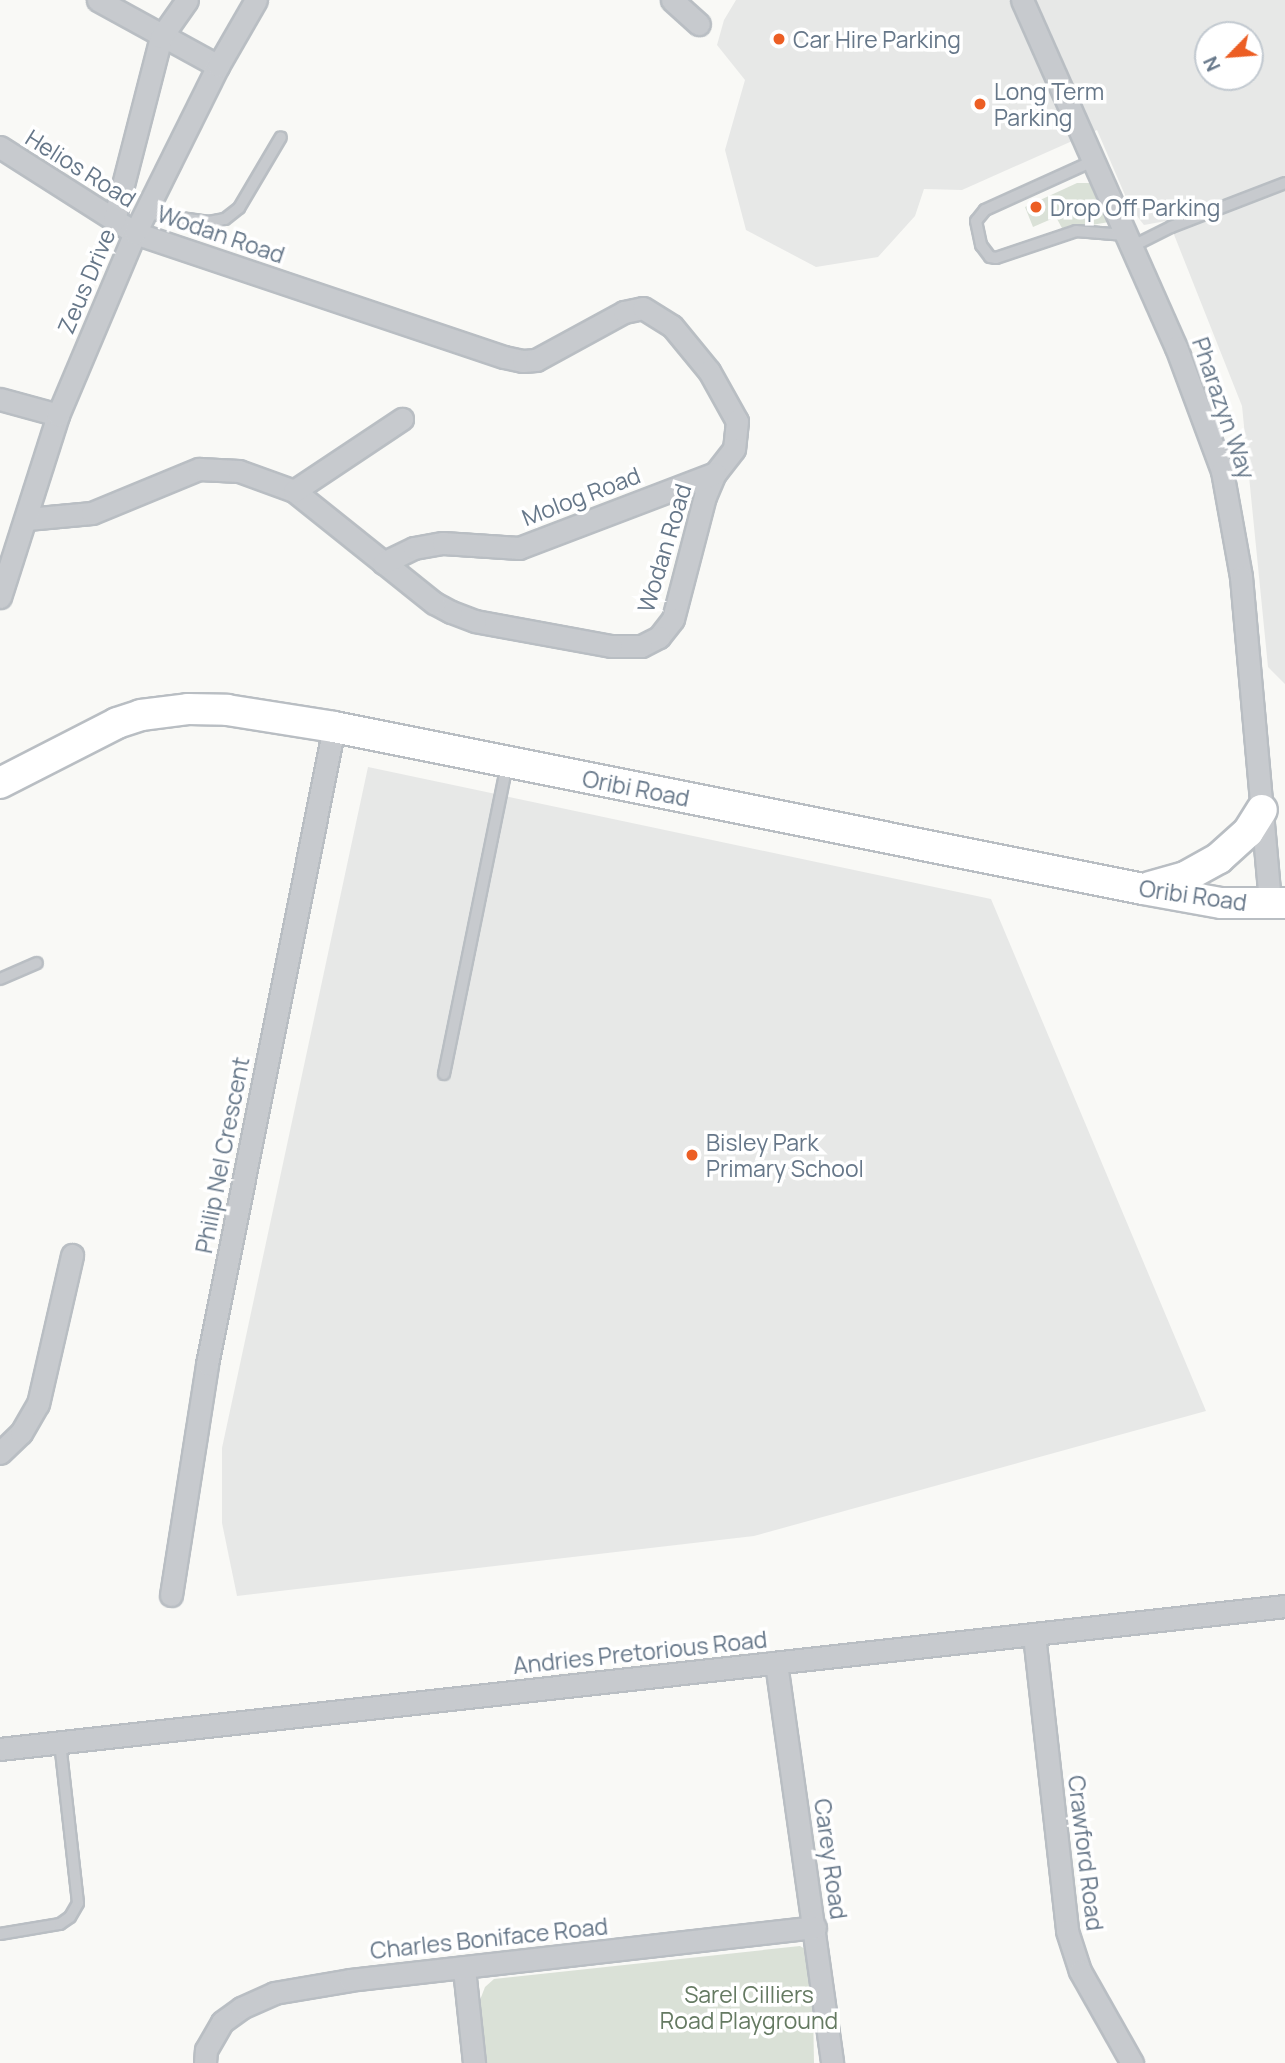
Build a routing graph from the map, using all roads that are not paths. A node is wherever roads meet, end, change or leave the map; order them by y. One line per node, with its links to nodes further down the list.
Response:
1 (98, 0): 7 (street)
2 (187, 0): 7 (street)
3 (257, 0): 8 (street, Zeus Drive)
4 (672, 0): 6 (street)
5 (1022, 0): 11 (street, Pharazyn Way)
6 (699, 24)
7 (161, 37): 8 (street); 14 (street)
8 (218, 66): 13 (street, Zeus Drive)
9 (281, 137): 13 (lane)
10 (0, 147): 14 (street, Helios Road)
11 (1093, 161): 16 (street, Pharazyn Way); 16 (lane)
12 (1285, 183): 16 (lane)
13 (145, 213): 15 (street, Zeus Drive)
14 (114, 220): 15 (street, Helios Road)
15 (135, 233): 18 (street, Zeus Drive); 20 (street, Wodan Road)
16 (1128, 241): 28 (street, Pharazyn Way)
17 (0, 399): 18 (street)
18 (58, 415): 22 (street, Zeus Drive)
19 (402, 419): 21 (street)
20 (715, 473): 23 (street, Molog Road); 23 (street, Wodan Road)
21 (294, 491): 22 (street, Wodan Road); 23 (street, Wodan Road)
22 (27, 519): 24 (street, Zeus Drive)
23 (383, 563)
24 (0, 597)
25 (334, 727): 26 (street, Oribi Road); 27 (street, Oribi Road); 36 (street, Philip Nel Crescent)
26 (507, 762): 29 (street, Oribi Road); 33 (lane)
27 (0, 783)
28 (1262, 810): 29 (street); 30 (street, Pharazyn Way)
29 (1143, 889): 30 (street, Oribi Road)
30 (1278, 904)
31 (37, 962): 32 (lane)
32 (0, 979)
33 (444, 1074)
34 (72, 1255): 35 (street)
35 (0, 1453)
36 (171, 1595)
37 (1285, 1606): 38 (street, Andries Pretorious Road)
38 (1034, 1635): 39 (street, Andries Pretorious Road); 48 (street, Crawford Road)
39 (776, 1663): 40 (street, Andries Pretorious Road); 42 (street, Carey Road)
40 (60, 1742): 41 (street, Andries Pretorious Road); 43 (lane)
41 (0, 1749)
42 (815, 1927): 44 (street, Charles Boniface Road); 47 (street, Carey Road)
43 (0, 1934)
44 (464, 1969): 45 (street, Charles Boniface Road); 46 (street)
45 (205, 2063)
46 (474, 2063)
47 (831, 2063)
48 (1132, 2063)

